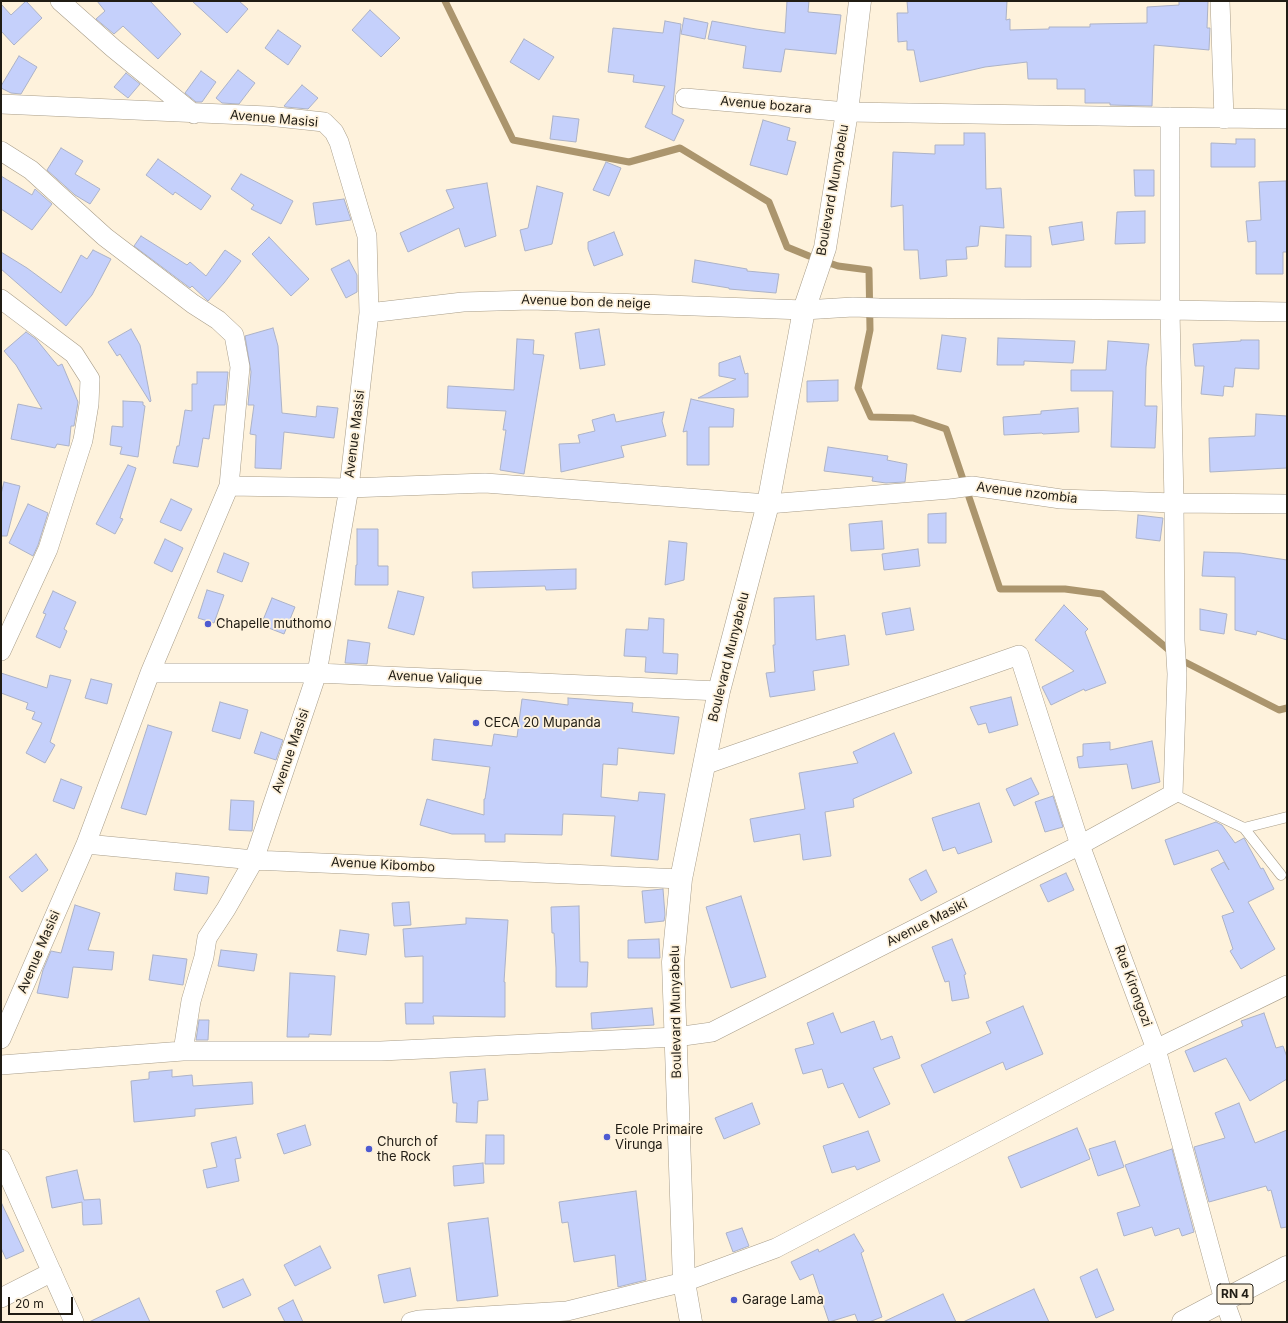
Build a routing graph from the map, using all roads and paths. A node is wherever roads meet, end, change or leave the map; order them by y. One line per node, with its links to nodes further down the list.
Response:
1 (60, 1): 7 (street)
2 (860, 1): 6 (main road, Boulevard Munyabelu)
3 (1220, 1): 9 (street)
4 (685, 98): 6 (street, Avenue bozara)
5 (1, 104): 7 (street, Avenue Masisi)
6 (847, 112): 8 (street, Avenue bozara); 13 (main road, Boulevard Munyabelu)
7 (194, 114): 15 (street, Avenue Masisi)
8 (1170, 117): 9 (street, Avenue bozara); 14 (street)
9 (1224, 119): 10 (street, Avenue bozara)
10 (1287, 119)
11 (1, 151): 17 (street, Avenue Masisi)
12 (1, 299): 22 (street)
13 (804, 310): 14 (street, Avenue bon de neige); 15 (street, Avenue bon de neige); 20 (main road, Boulevard Munyabelu)
14 (1170, 310): 16 (street, Avenue bon de neige); 19 (street)
15 (369, 312): 18 (street, Avenue Masisi)
16 (1287, 312)
17 (229, 486): 18 (street, Avenue nzombia); 23 (street, Avenue Masisi)
18 (349, 488): 20 (street, Avenue nzombia); 24 (street, Avenue Masisi)
19 (1174, 503): 20 (street, Avenue nzombia); 21 (street, Avenue nzombia); 27 (street)
20 (768, 504): 25 (main road, Boulevard Munyabelu)
21 (1287, 504)
22 (1, 651)
23 (150, 673): 24 (street, Avenue Valique); 30 (street, Avenue Masisi)
24 (317, 673): 25 (street, Avenue Valique); 32 (street, Avenue Masisi)
25 (719, 691): 26 (main road, Boulevard Munyabelu)
26 (704, 765): 31 (street, Rue Kirongozi); 34 (main road, Boulevard Munyabelu)
27 (1173, 794): 29 (lane); 31 (street, Avenue Masiki)
28 (1287, 817): 29 (lane)
29 (1244, 828): 33 (lane)
30 (86, 844): 32 (street, Avenue Kibombo); 37 (street, Avenue Masisi)
31 (1080, 845): 36 (street, Avenue Masiki); 38 (street, Rue Kirongozi)
32 (254, 860): 34 (street, Avenue Kibombo); 39 (street, Avenue Masisi)
33 (1281, 875)
34 (681, 878): 36 (main road, Boulevard Munyabelu)
35 (1287, 985): 38 (street)
36 (676, 1037): 39 (street, Avenue Masiki); 44 (main road, Boulevard Munyabelu)
37 (1, 1039)
38 (1156, 1049): 44 (street); 46 (street, Rue Kirongozi)
39 (183, 1051): 40 (street, Avenue Masiki)
40 (1, 1065)
41 (1, 1159): 43 (street)
42 (1287, 1267): 46 (main road, RN 4)
43 (52, 1272): 45 (street); 47 (street)
44 (684, 1282): 48 (street); 49 (main road, Boulevard Munyabelu)
45 (1, 1298)
46 (1224, 1300): 50 (main road, RN 4); 51 (street, Rue Kirongozi)
47 (74, 1322)
48 (411, 1322)
49 (691, 1322)
50 (1183, 1322)
51 (1232, 1322)

